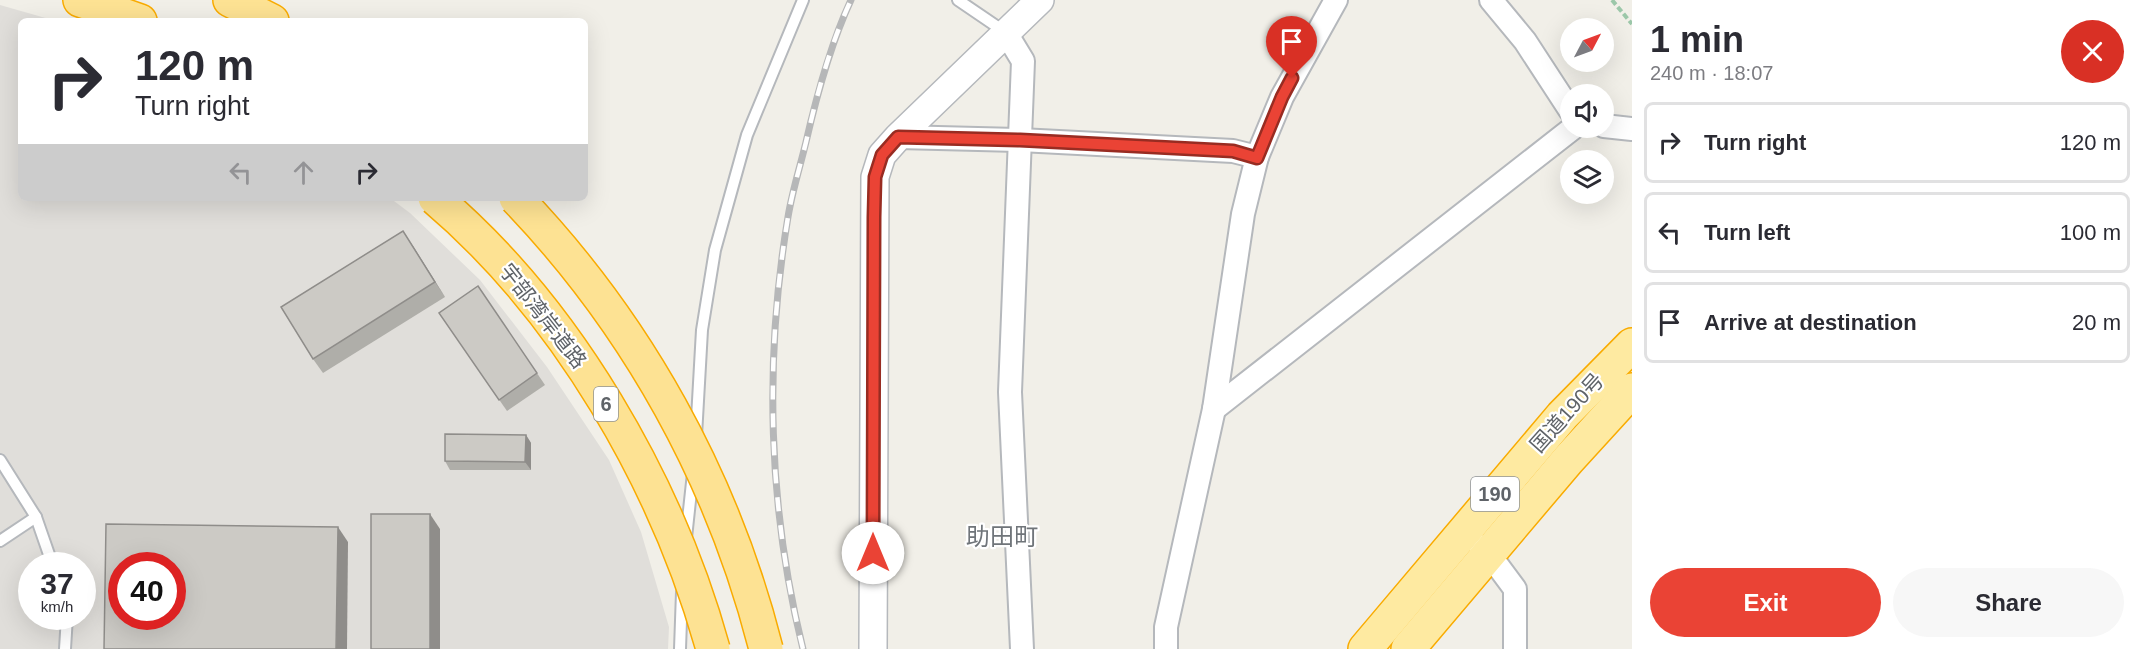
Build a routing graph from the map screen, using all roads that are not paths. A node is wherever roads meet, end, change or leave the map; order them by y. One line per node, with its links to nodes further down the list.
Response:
1 (80, 0): 8 (highway)
2 (230, 0): 9 (highway)
3 (803, 0): 31 (lane)
4 (958, 0): 10 (lane)
5 (1040, 0): 10 (street)
6 (1491, 0): 11 (street)
7 (1333, 1): 17 (street)
8 (131, 18)
9 (266, 18)
10 (1006, 33): 14 (street); 16 (street)
11 (1560, 95)
12 (1614, 127): 13 (street)
13 (1631, 130)
14 (898, 137): 16 (street); 34 (street)
15 (1560, 138): 22 (street)
16 (1020, 140): 17 (street); 35 (street)
17 (1257, 158): 22 (street)
18 (438, 201): 32 (highway, 宇部湾岸道路 / 6, bridge)
19 (519, 201): 33 (highway, bridge)
20 (1632, 345): 25 (highway, 国道190号 / 190)
21 (1632, 390): 28 (highway, 国道190号 / 190)
22 (1214, 409): 36 (street)
23 (0, 460): 24 (lane)
24 (36, 517): 26 (lane); 27 (lane)
25 (1464, 531): 28 (street); 37 (highway, 国道190号 / 190)
26 (0, 542)
27 (48, 552)
28 (1489, 554): 38 (highway, 国道190号 / 190); 39 (street)
29 (66, 630): 30 (lane)
30 (65, 649)
31 (680, 649)
32 (713, 649)
33 (766, 649)
34 (873, 649)
35 (1022, 649)
36 (1166, 649)
37 (1365, 649)
38 (1408, 649)
39 (1515, 649)

